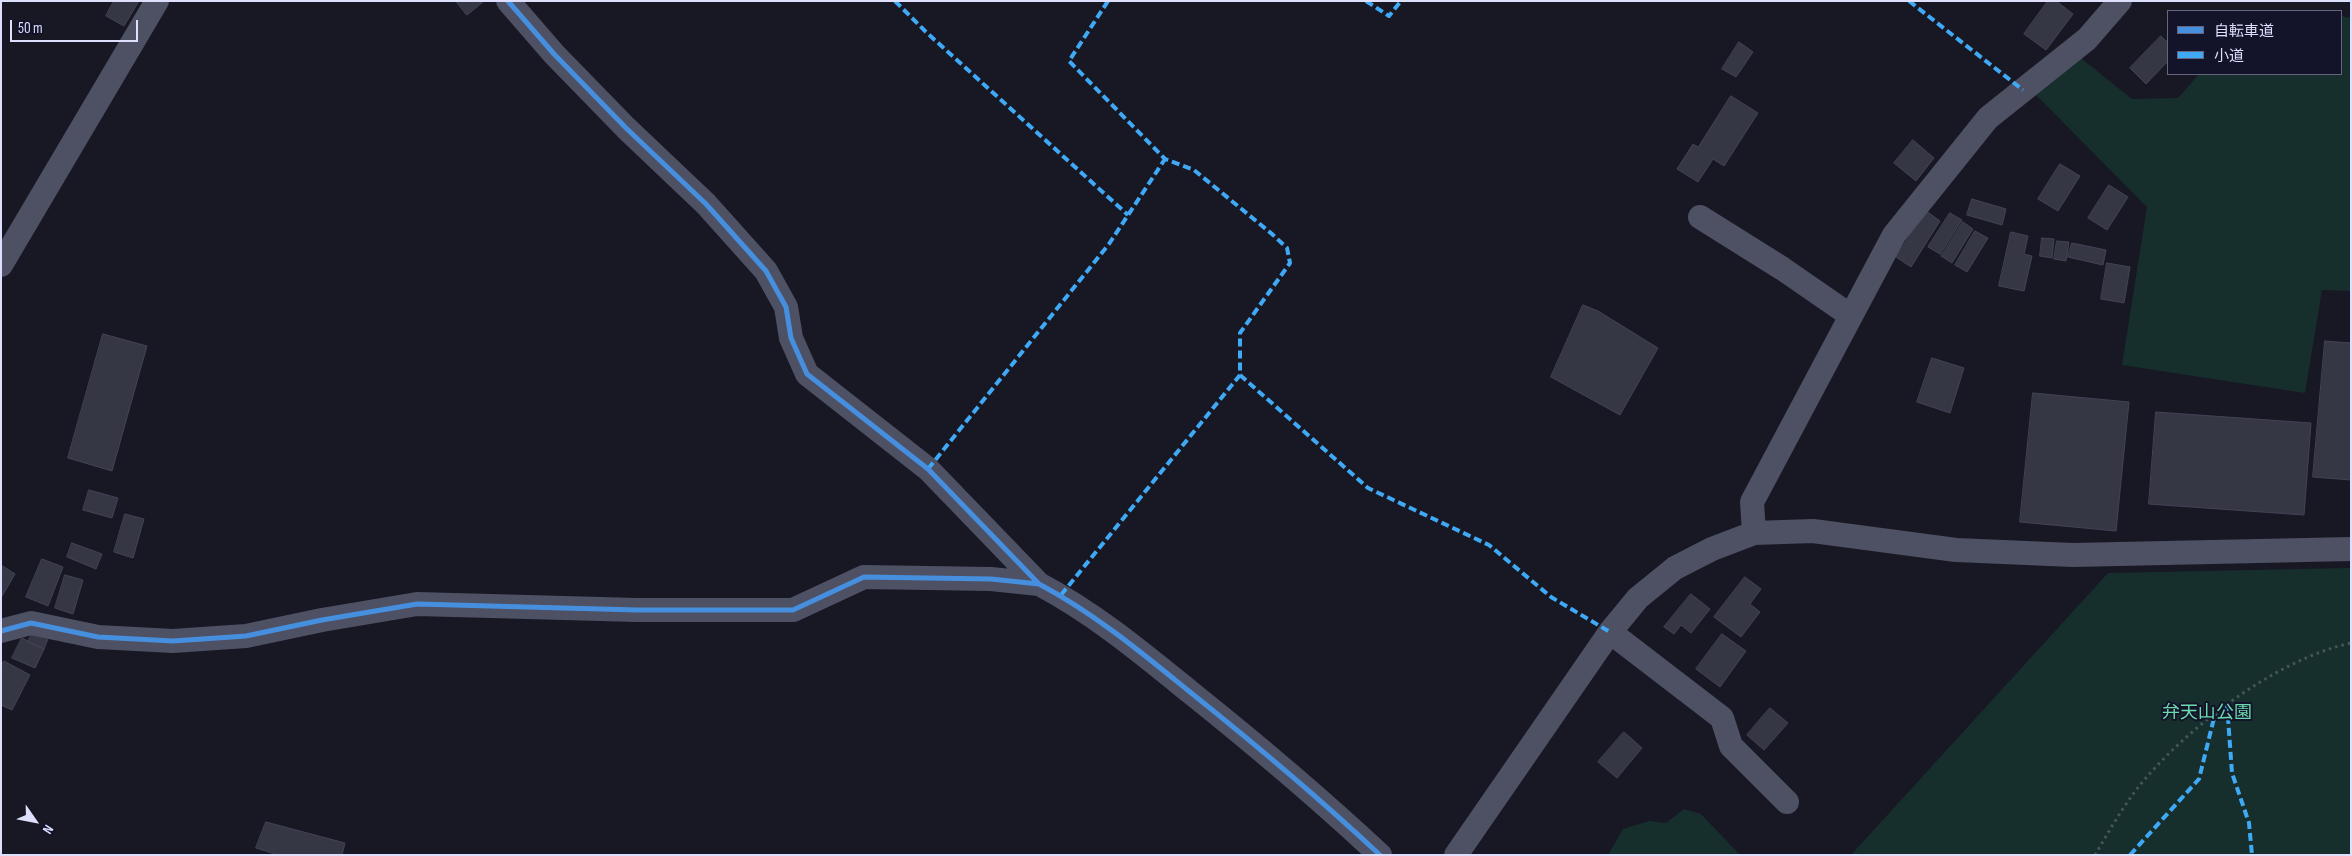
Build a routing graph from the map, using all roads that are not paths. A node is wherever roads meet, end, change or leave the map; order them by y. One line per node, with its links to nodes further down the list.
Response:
1 (156, 1): 5 (street)
2 (508, 1): 9 (street)
3 (2120, 1): 6 (street)
4 (1700, 217): 6 (street)
5 (1, 264)
6 (1851, 316): 7 (street)
7 (1754, 533): 8 (street); 11 (street)
8 (2351, 549)
9 (1039, 584): 10 (street); 13 (street)
10 (1, 631)
11 (1610, 632): 12 (street); 14 (street)
12 (1787, 802)
13 (1380, 855)
14 (1456, 855)

